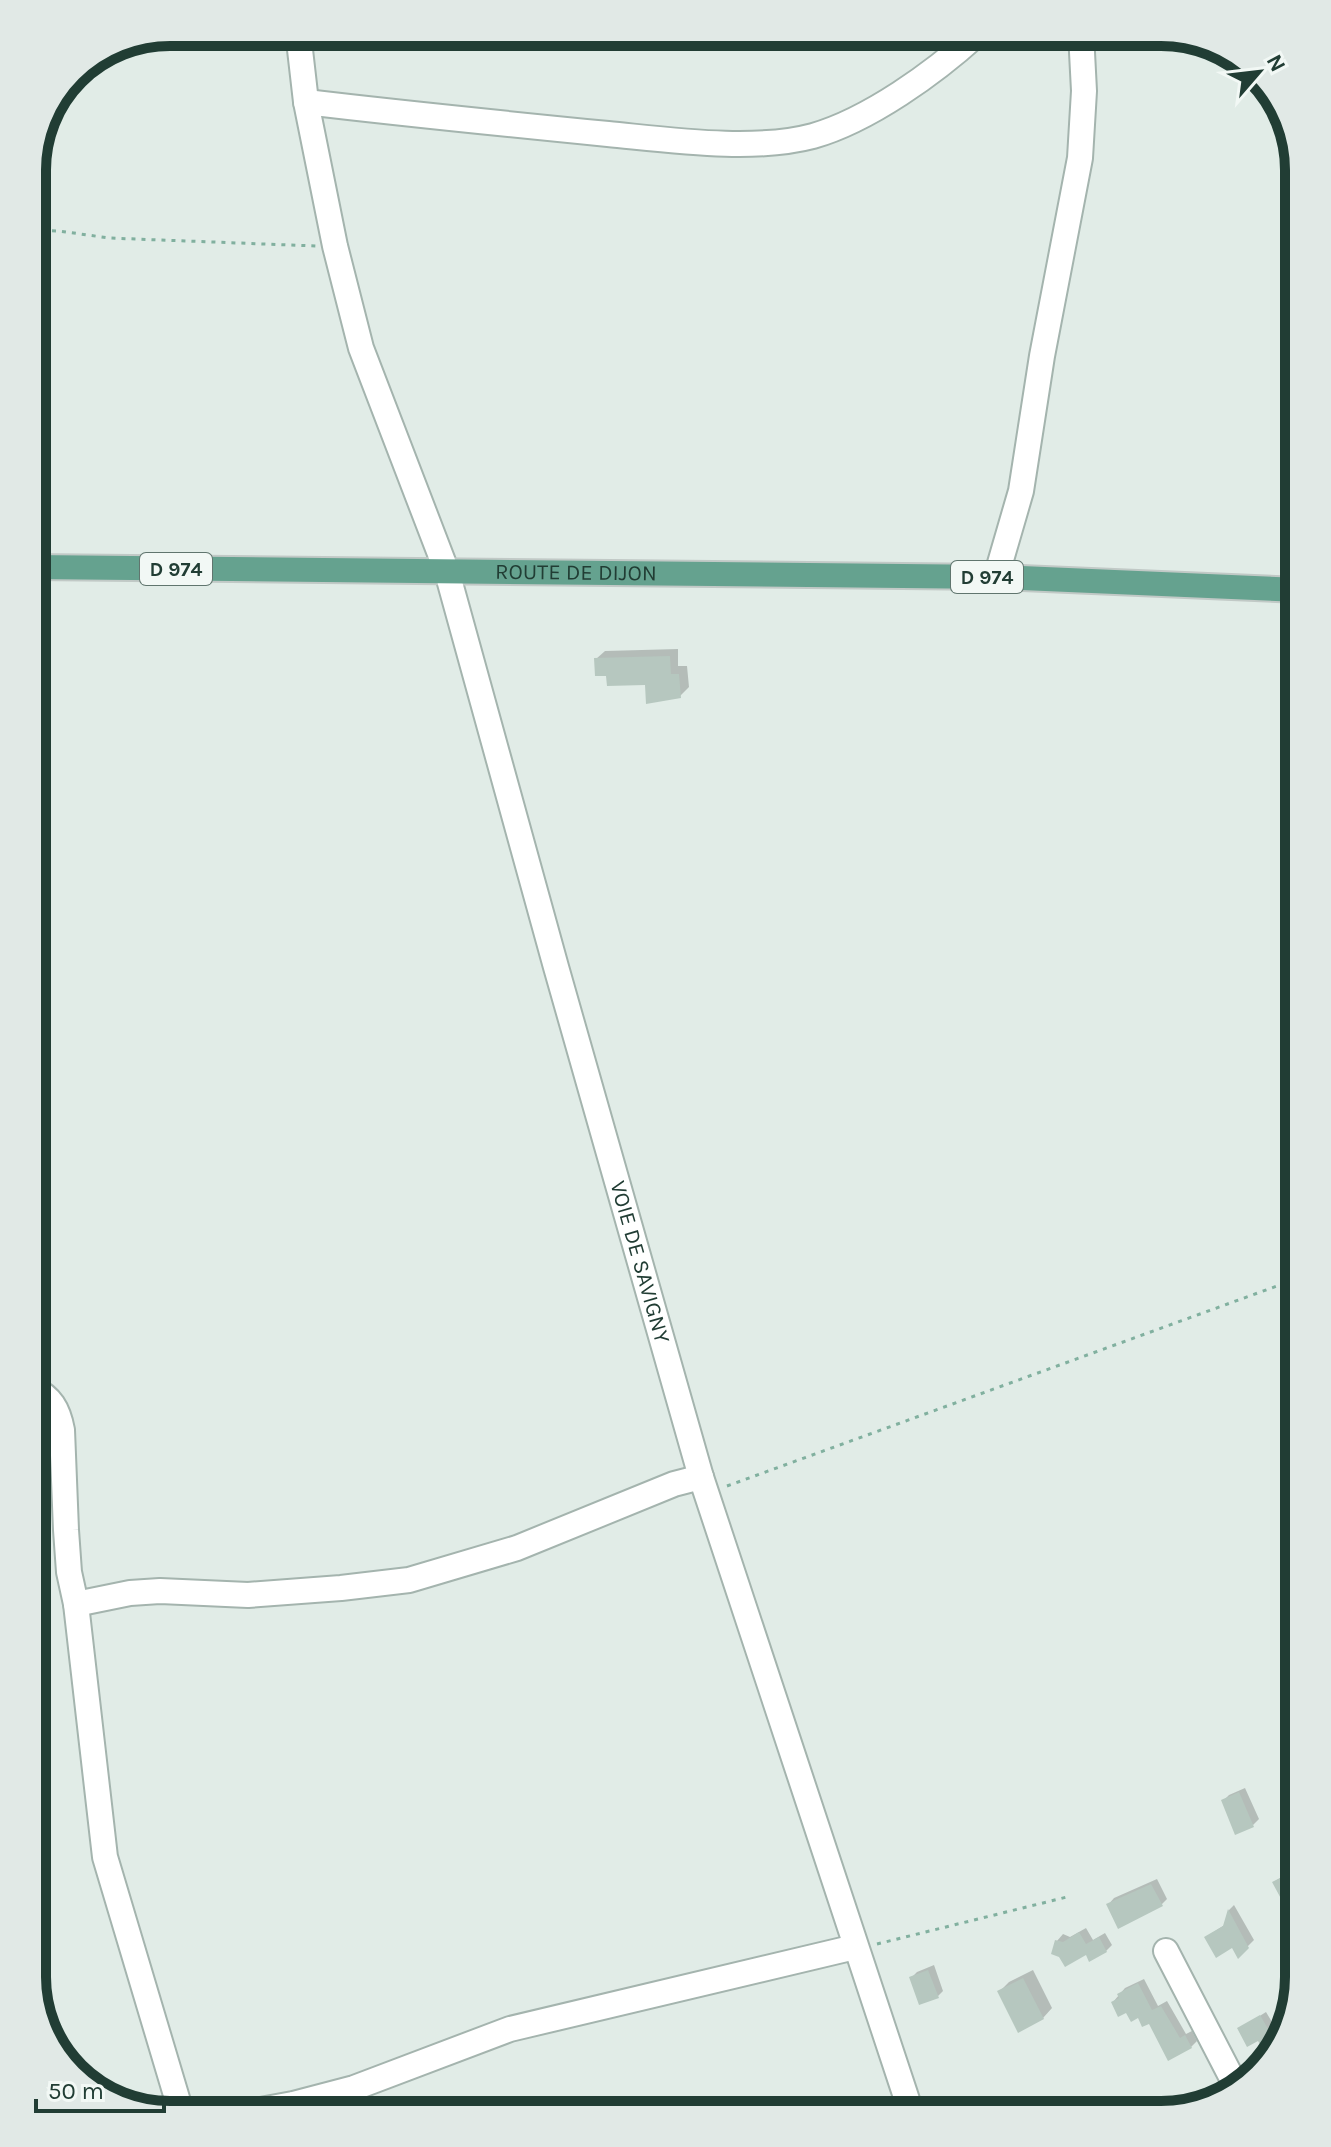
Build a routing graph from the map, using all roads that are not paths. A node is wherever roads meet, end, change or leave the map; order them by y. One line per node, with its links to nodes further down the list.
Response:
1 (300, 46): 4 (street, VOIE DE SAVIGNY)
2 (963, 46): 4 (street)
3 (1082, 46): 7 (street)
4 (306, 102): 6 (street, VOIE DE SAVIGNY)
5 (46, 567): 6 (main road, ROUTE DE DIJON / D 974)
6 (447, 572): 7 (main road, ROUTE DE DIJON / D 974); 10 (street, VOIE DE SAVIGNY)
7 (996, 577): 8 (main road, ROUTE DE DIJON / D 974)
8 (1285, 589)
9 (46, 1397): 11 (street)
10 (701, 1477): 11 (street); 12 (street, VOIE DE SAVIGNY)
11 (76, 1604): 15 (street)
12 (855, 1947): 16 (street); 17 (street, VOIE DE SAVIGNY)
13 (1166, 1951): 14 (street)
14 (1232, 2078)
15 (178, 2101)
16 (304, 2101)
17 (907, 2101)

